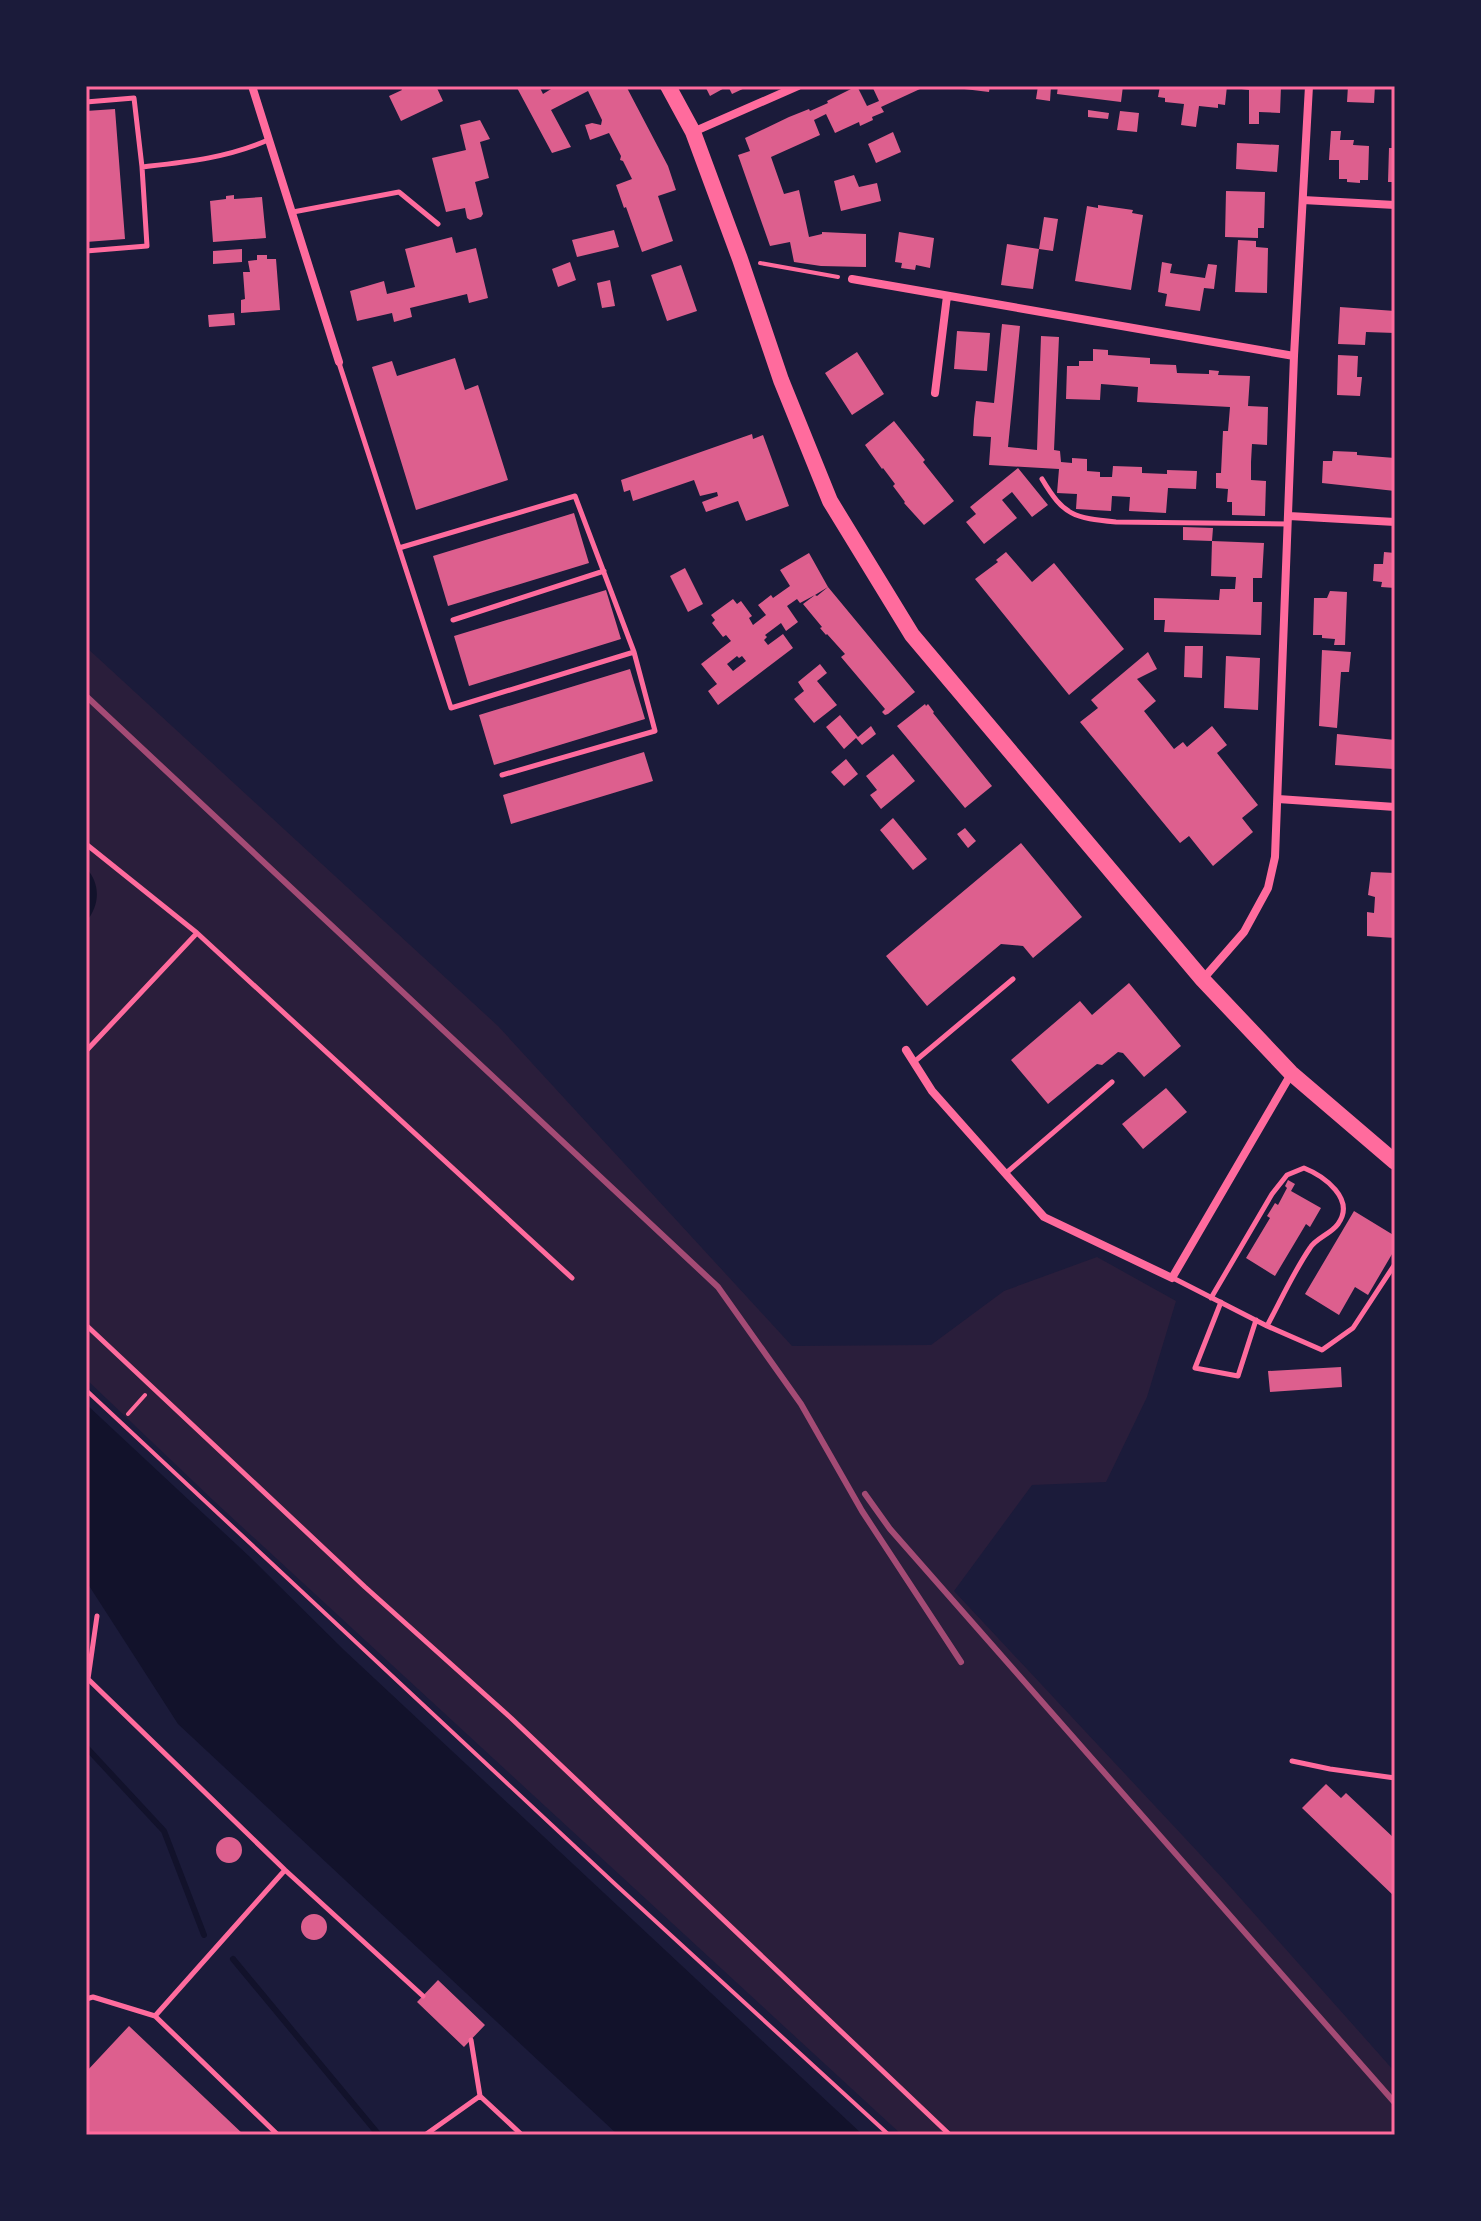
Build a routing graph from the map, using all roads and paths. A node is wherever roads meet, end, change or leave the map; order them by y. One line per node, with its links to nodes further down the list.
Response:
1 (252, 86): 7 (street)
2 (668, 86): 6 (main road)
3 (798, 86): 6 (street)
4 (1309, 86): 9 (street)
5 (86, 102): 8 (lane)
6 (693, 132): 14 (main road)
7 (269, 140): 8 (lane); 11 (street)
8 (142, 167): 13 (lane)
9 (1303, 200): 10 (street); 17 (street)
10 (1395, 205)
11 (292, 212): 12 (lane); 18 (street)
12 (438, 224)
13 (86, 251)
14 (740, 259): 15 (path); 33 (main road)
15 (852, 279): 16 (street)
16 (947, 296): 17 (street); 19 (street)
17 (1294, 356): 21 (street)
18 (339, 362): 23 (lane)
19 (935, 393)
20 (1042, 479): 21 (lane)
21 (1289, 520): 22 (street); 28 (street)
22 (1395, 522)
23 (399, 548): 24 (lane); 26 (lane)
24 (604, 571): 25 (lane); 26 (lane)
25 (453, 620)
26 (634, 652): 27 (lane)
27 (502, 775)
28 (1278, 799): 29 (street); 33 (street)
29 (1395, 807)
30 (86, 844): 31 (lane)
31 (197, 933): 35 (lane); 42 (lane)
32 (1013, 979): 36 (lane)
33 (1203, 980): 37 (main road)
34 (906, 1050): 36 (street)
35 (86, 1051)
36 (914, 1062): 40 (street)
37 (1291, 1073): 39 (main road); 43 (street)
38 (1112, 1082): 40 (lane)
39 (1395, 1162)
40 (1005, 1174): 43 (street)
41 (1395, 1264): 48 (lane)
42 (572, 1278)
43 (1172, 1278): 44 (lane)
44 (1211, 1298): 45 (lane); 48 (lane)
45 (1221, 1302): 46 (lane); 46 (lane)
46 (1256, 1320): 48 (lane)
47 (86, 1325): 49 (lane)
48 (1267, 1326)
49 (151, 1387): 51 (path); 65 (lane)
50 (86, 1390): 64 (path)
51 (128, 1414)
52 (97, 1616): 55 (lane)
53 (1292, 1761): 54 (lane)
54 (1395, 1778)
55 (285, 1870): 56 (lane); 58 (lane)
56 (423, 1996)
57 (86, 1999): 58 (lane)
58 (155, 2016): 61 (lane)
59 (471, 2040): 60 (lane)
60 (480, 2096): 62 (lane); 63 (lane)
61 (278, 2135)
62 (425, 2135)
63 (522, 2135)
64 (889, 2135)
65 (950, 2135)

